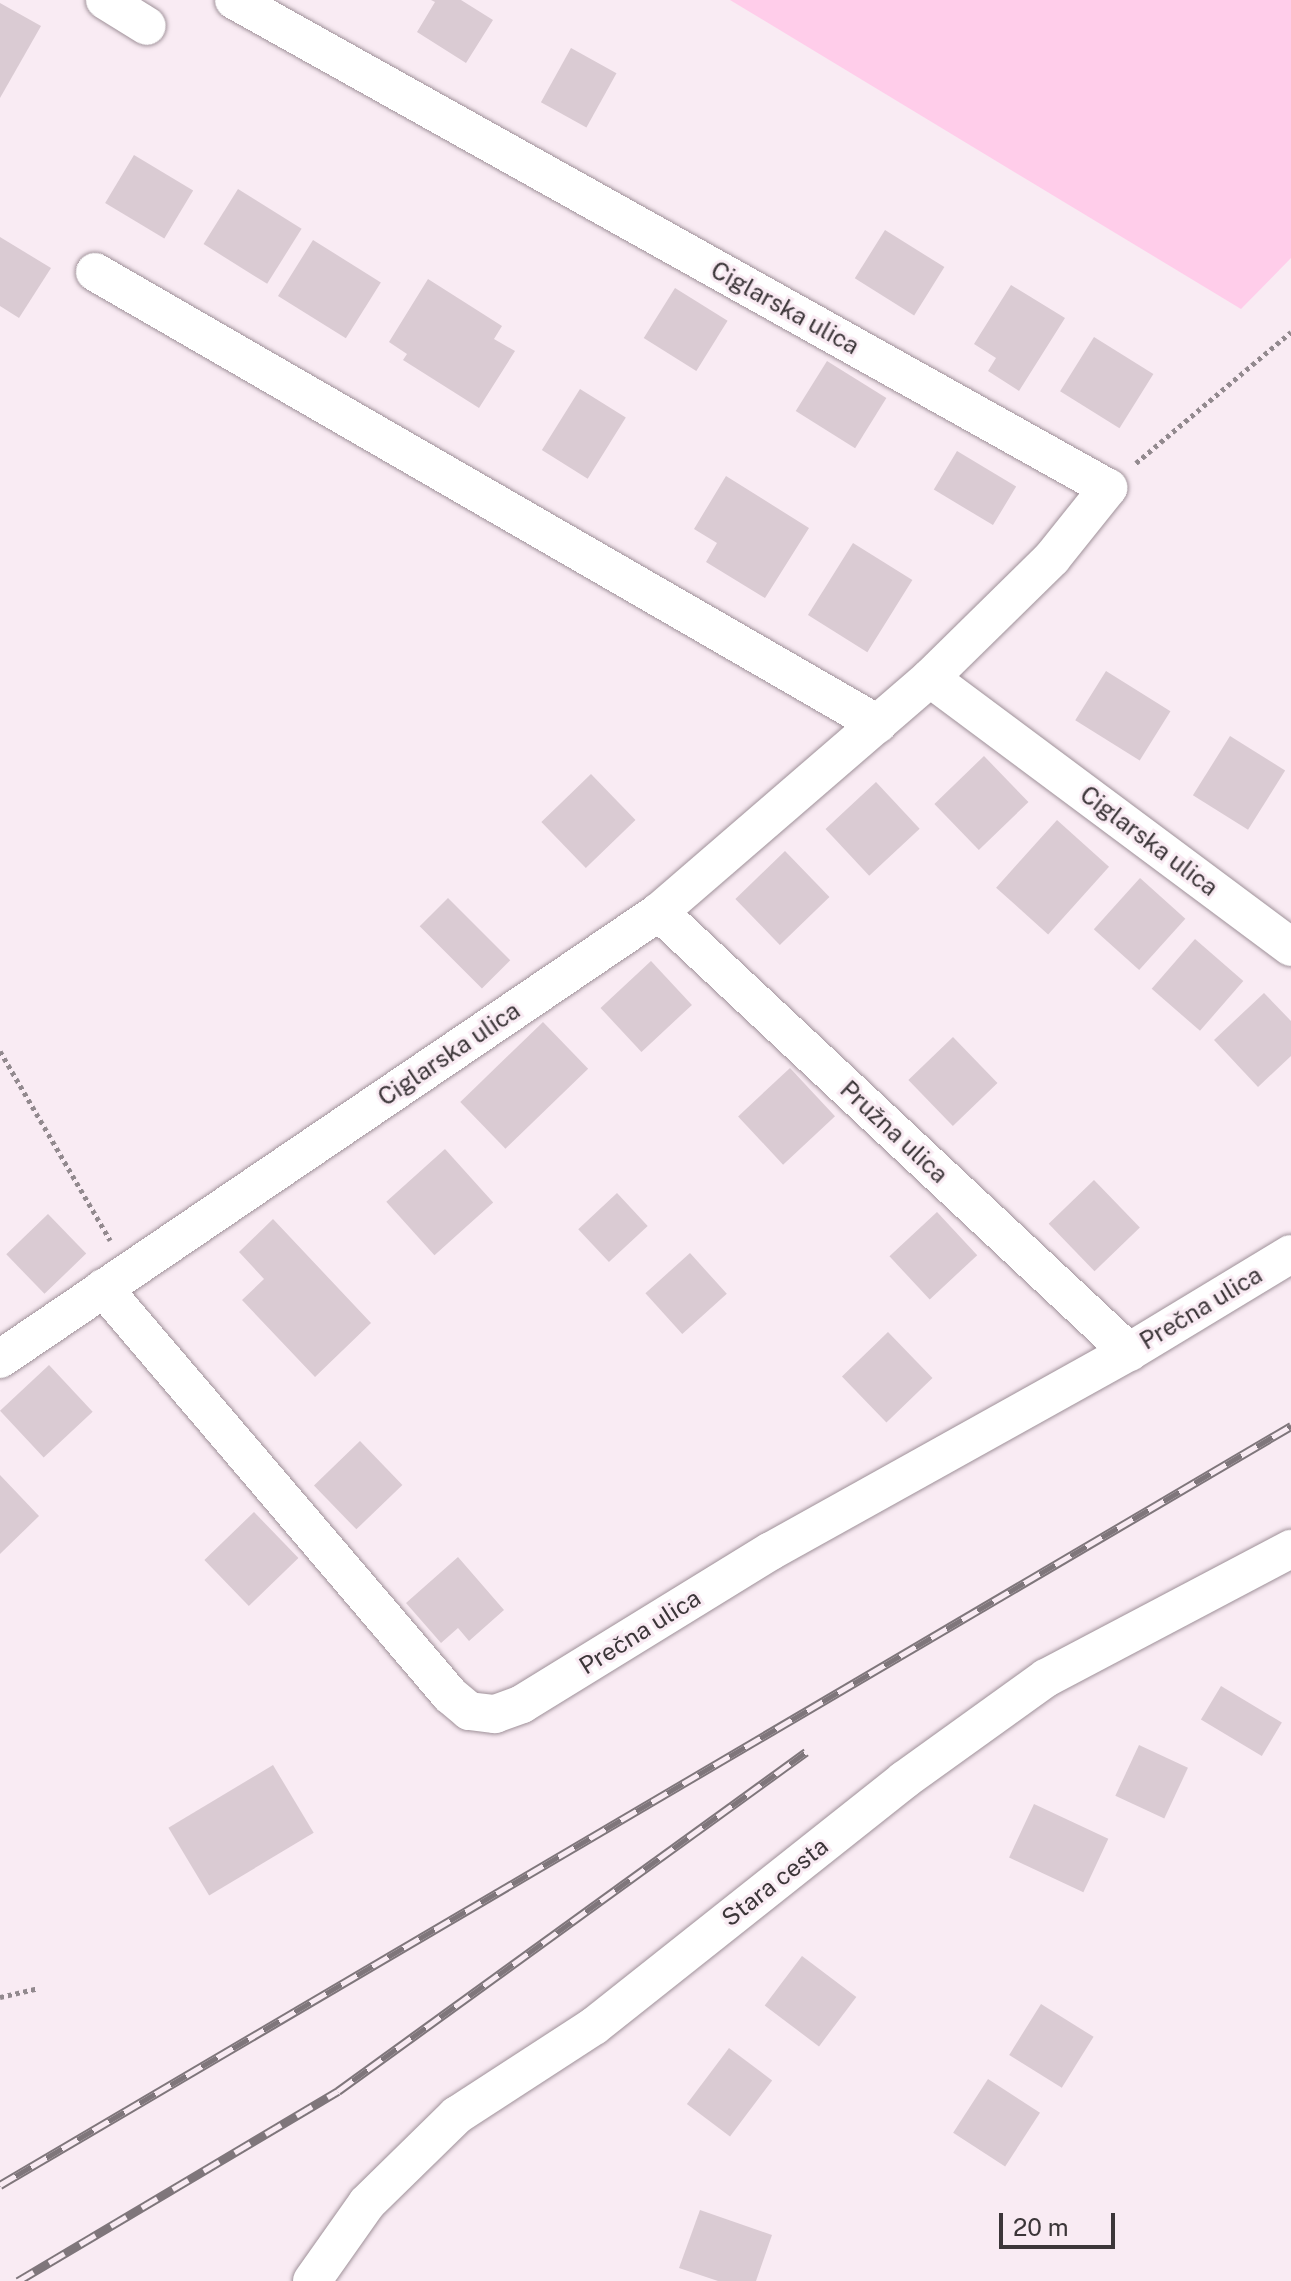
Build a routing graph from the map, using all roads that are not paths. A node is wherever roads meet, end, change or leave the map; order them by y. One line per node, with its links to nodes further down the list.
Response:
1 (105, 0): 3 (street)
2 (234, 0): 5 (street, Ciglarska ulica)
3 (147, 26)
4 (95, 272): 6 (street)
5 (930, 678): 6 (street, Ciglarska ulica); 8 (street, Ciglarska ulica)
6 (878, 724): 7 (street, Ciglarska ulica)
7 (659, 912): 10 (street, Ciglarska ulica); 11 (street, Pružna ulica)
8 (1291, 947)
9 (1291, 1254): 11 (street, Prečna ulica)
10 (116, 1279): 11 (street, Prečna ulica); 12 (street, Ciglarska ulica)
11 (1129, 1352)
12 (0, 1359)
13 (1291, 1549): 14 (street, Stara cesta)
14 (312, 2281)

